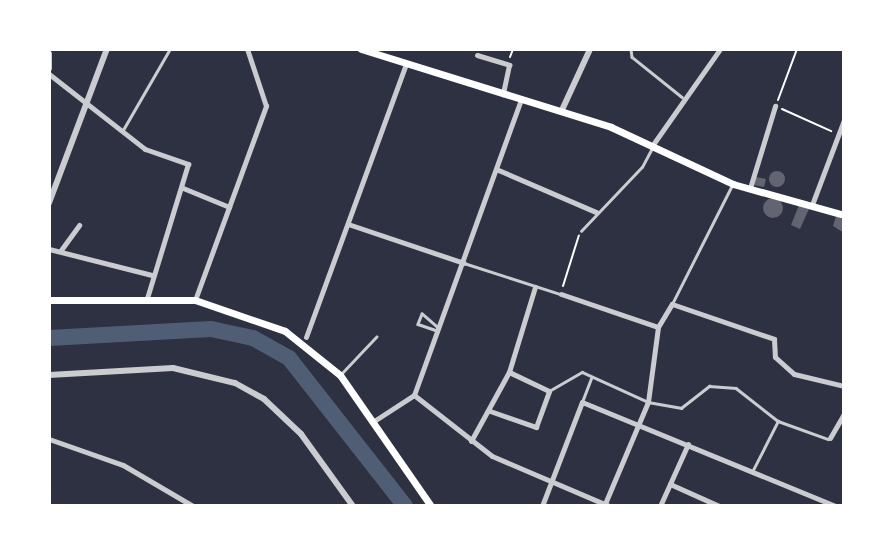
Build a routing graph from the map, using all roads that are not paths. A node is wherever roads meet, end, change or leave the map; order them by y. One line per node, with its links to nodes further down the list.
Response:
1 (107, 49): 16 (street)
2 (170, 49): 20 (lane)
3 (247, 49): 29 (street)
4 (361, 49): 10 (main road)
5 (590, 49): 18 (street)
6 (631, 49): 14 (lane)
7 (720, 49): 14 (street)
8 (49, 53): 11 (street)
9 (477, 55): 13 (street)
10 (405, 66): 13 (main road); 32 (street)
11 (49, 68)
12 (49, 74): 16 (street)
13 (503, 94): 15 (main road)
14 (682, 97): 21 (street)
15 (522, 100): 18 (main road); 22 (street)
16 (87, 102): 20 (street); 26 (street)
17 (775, 106): 25 (street)
18 (562, 110): 21 (main road)
19 (844, 120): 27 (street)
20 (123, 130): 24 (street)
21 (654, 143): 23 (main road); 30 (lane)
22 (496, 169): 30 (street); 37 (street)
23 (733, 184): 25 (main road); 44 (lane)
24 (183, 188): 29 (street); 38 (street)
25 (750, 188): 27 (main road)
26 (51, 189): 28 (street)
27 (813, 202): 31 (main road)
28 (49, 203)
29 (229, 207): 43 (street)
30 (596, 212): 34 (lane)
31 (844, 215)
32 (348, 224): 37 (street); 47 (street)
33 (79, 225): 36 (street)
34 (581, 231)
35 (49, 249): 36 (street)
36 (61, 250): 38 (street)
37 (464, 263): 39 (lane); 46 (street)
38 (152, 275): 41 (street)
39 (535, 287): 40 (lane); 49 (street)
40 (561, 294): 45 (street)
41 (147, 298): 42 (main road); 43 (main road)
42 (49, 300)
43 (195, 300): 51 (main road)
44 (672, 304): 45 (street); 53 (street)
45 (658, 327): 57 (street)
46 (439, 329): 46 (lane); 55 (street)
47 (306, 337)
48 (376, 337): 51 (lane)
49 (509, 372): 54 (street); 58 (street)
50 (49, 375): 73 (street)
51 (340, 375): 60 (main road)
52 (591, 379): 54 (lane); 56 (lane); 57 (lane)
53 (844, 386)
54 (550, 391): 58 (street)
55 (414, 395): 60 (street); 65 (street)
56 (582, 402): 62 (street); 68 (street)
57 (648, 402): 61 (lane); 62 (street)
58 (491, 411): 65 (street)
59 (844, 414): 63 (street)
60 (374, 421): 74 (main road)
61 (778, 421): 63 (lane); 67 (lane)
62 (638, 424): 66 (street); 70 (street)
63 (831, 438)
64 (49, 439): 72 (street)
65 (471, 441): 68 (street)
66 (688, 444): 67 (street); 69 (street)
67 (753, 470): 71 (street)
68 (552, 481): 70 (street); 75 (street)
69 (670, 484): 76 (street); 77 (street)
70 (606, 505)
71 (833, 505)
72 (193, 506)
73 (353, 506)
74 (431, 506)
75 (542, 506)
76 (660, 506)
77 (719, 506)

